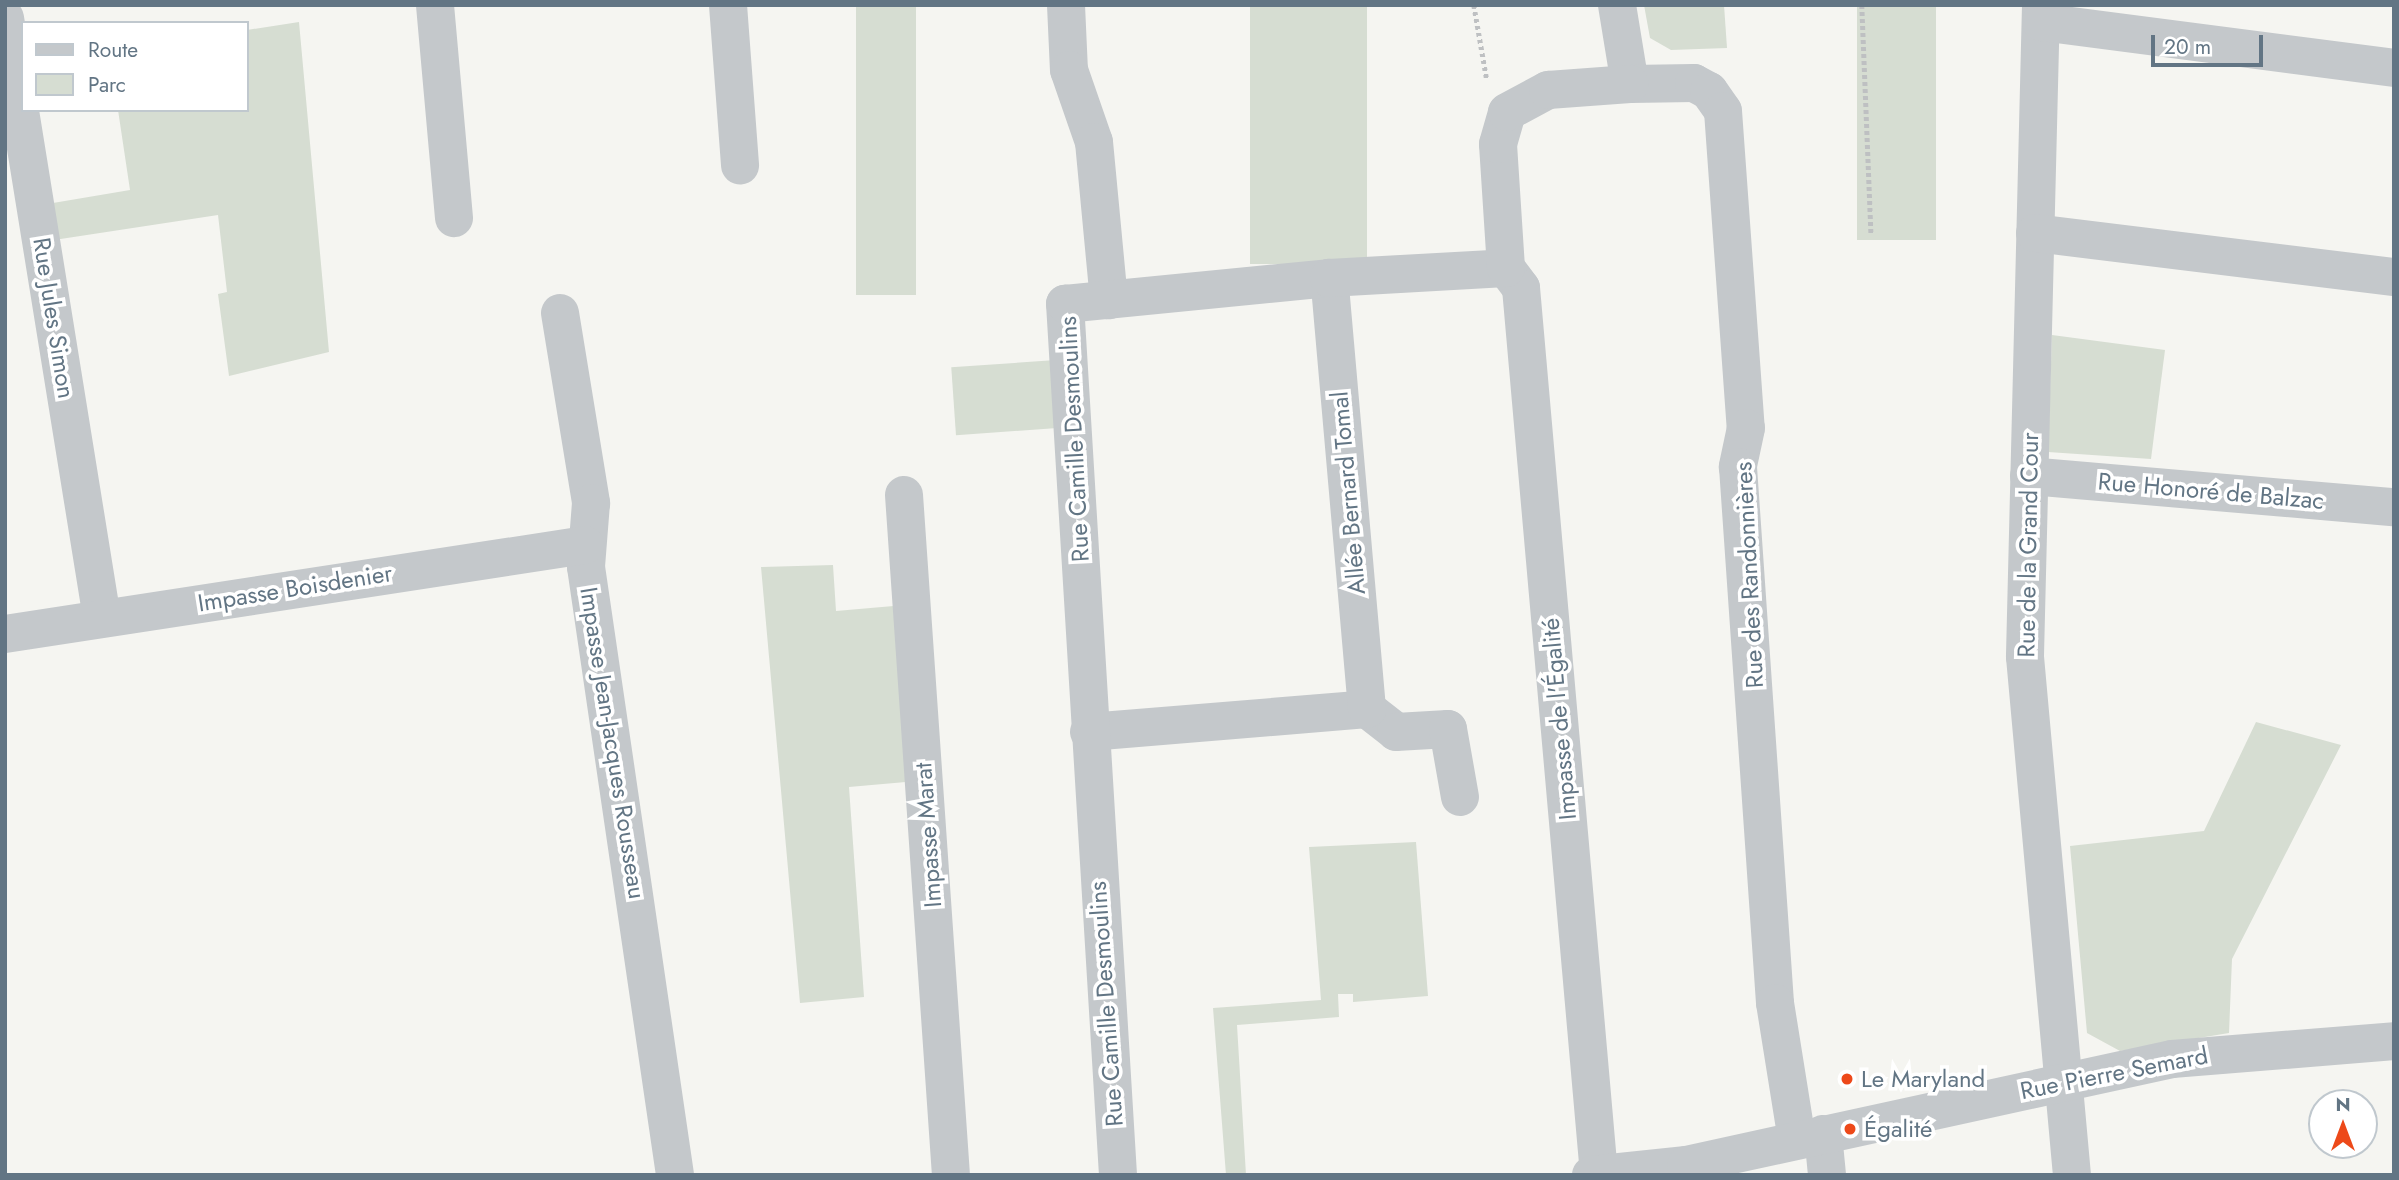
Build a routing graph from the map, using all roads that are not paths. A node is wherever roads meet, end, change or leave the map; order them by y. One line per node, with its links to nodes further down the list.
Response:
1 (435, 5): 10 (street)
2 (728, 5): 9 (street)
3 (1066, 5): 15 (street)
4 (1617, 5): 8 (street)
5 (2041, 14): 7 (street); 11 (street, Rue de la Grand Cour)
6 (5, 18): 21 (street, Rue Jules Simon)
7 (2394, 68)
8 (1630, 84): 12 (street); 28 (street, Rue des Randonnières)
9 (740, 166)
10 (454, 218)
11 (2035, 233): 13 (street); 17 (street, Rue de la Grand Cour)
12 (1506, 268): 14 (street, Rue Camille Desmoulins); 29 (street, Impasse de l'Égalité)
13 (2394, 277)
14 (1329, 278): 15 (street, Rue Camille Desmoulins); 23 (street, Allée Bernard Tomal)
15 (1109, 300): 24 (street, Rue Camille Desmoulins)
16 (560, 313): 20 (street, Impasse Jean-Jacques Rousseau)
17 (2029, 476): 19 (street, Rue Honoré de Balzac); 27 (street, Rue de la Grand Cour)
18 (904, 495): 31 (street, Impasse Marat)
19 (2394, 507)
20 (584, 545): 21 (street, Impasse Boisdenier); 30 (street, Impasse Jean-Jacques Rousseau)
21 (102, 618): 22 (street, Impasse Boisdenier)
22 (5, 634)
23 (1367, 709): 24 (street); 25 (street)
24 (1089, 732): 32 (street, Rue Camille Desmoulins)
25 (1460, 797)
26 (2394, 1041): 27 (street, Rue Pierre Semard)
27 (2064, 1083): 28 (street, Rue Pierre Semard); 35 (street, Rue de la Grand Cour)
28 (1810, 1137): 29 (street, Rue Pierre Semard); 34 (street, Rue des Randonnières)
29 (1599, 1174): 33 (street, Rue Pierre Semard)
30 (675, 1175)
31 (951, 1175)
32 (1118, 1175)
33 (1591, 1175)
34 (1827, 1175)
35 (2072, 1175)

